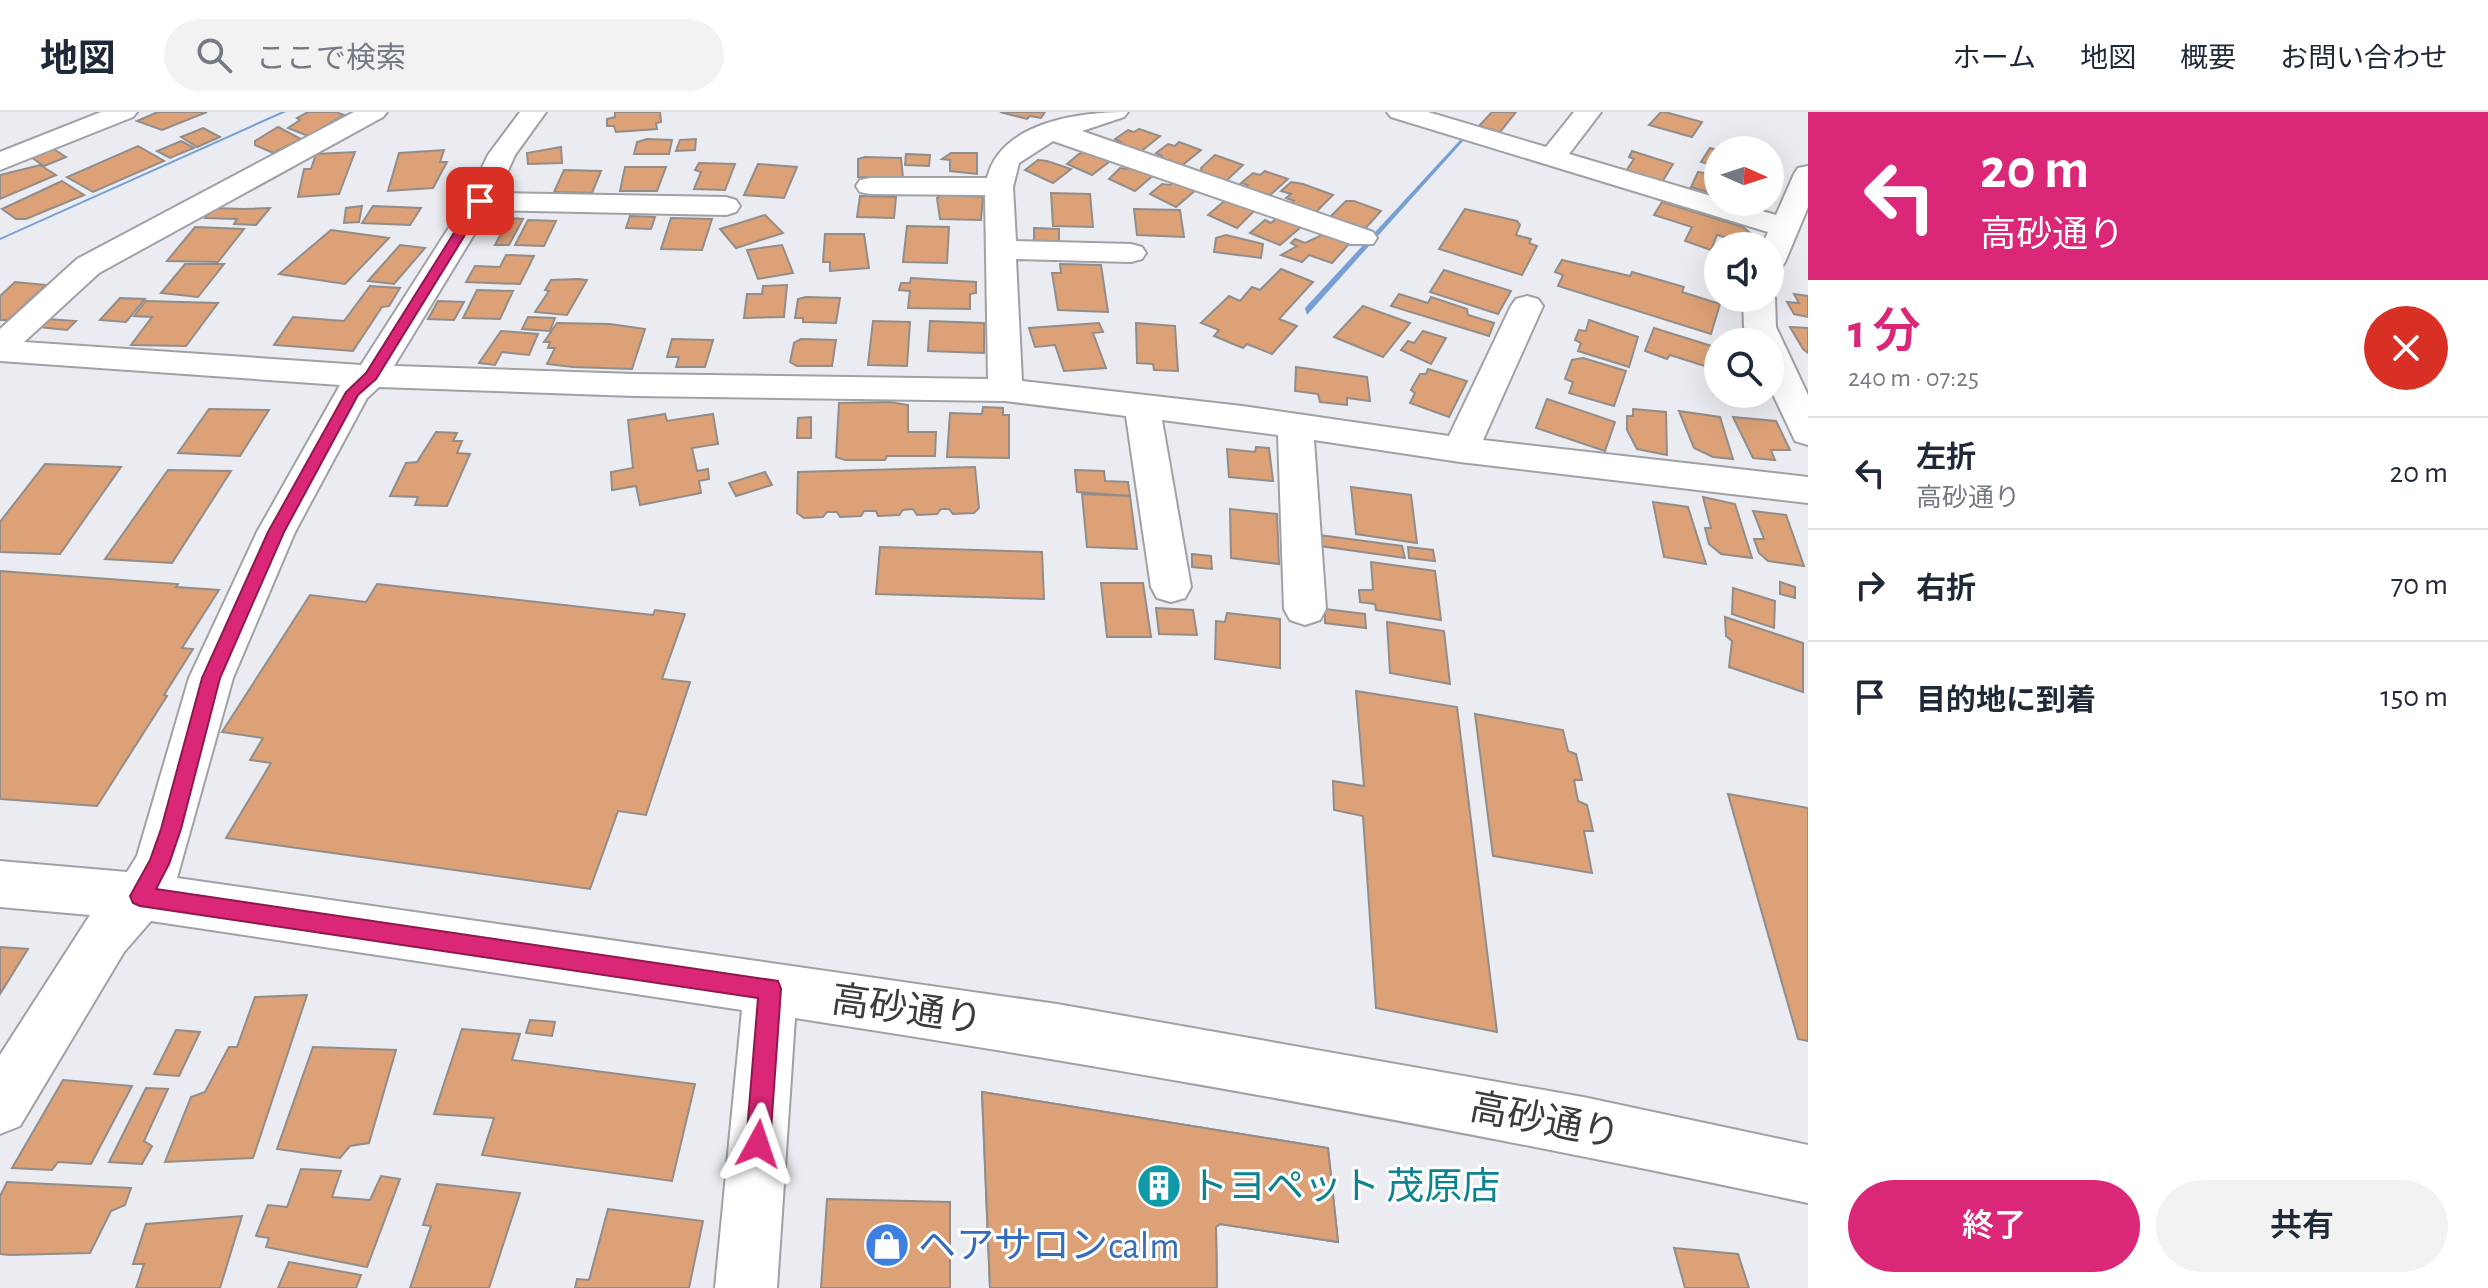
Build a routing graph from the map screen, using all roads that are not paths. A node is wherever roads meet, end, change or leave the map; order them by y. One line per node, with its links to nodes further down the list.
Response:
1 (124, 112): 9 (street)
2 (374, 112): 21 (street)
3 (1115, 112): 7 (street)
4 (1400, 112): 8 (street)
5 (1588, 112): 8 (street)
6 (519, 118): 13 (street)
7 (1060, 132): 12 (street); 17 (street)
8 (1552, 157): 15 (street)
9 (0, 162)
10 (1808, 174): 15 (street)
11 (870, 186): 12 (street)
12 (999, 187): 18 (street)
13 (480, 201): 14 (street); 22 (street)
14 (726, 206)
15 (1783, 227): 16 (street)
16 (1781, 232)
17 (1362, 238)
18 (1001, 250): 19 (street); 24 (street)
19 (1131, 253)
20 (1527, 306): 28 (street)
21 (0, 349): 22 (street)
22 (371, 376): 24 (street); 33 (street)
23 (1784, 381): 27 (street)
24 (1005, 390): 25 (street)
25 (1142, 406): 26 (street); 30 (street)
26 (1295, 426): 28 (street); 31 (street)
27 (1808, 433)
28 (1460, 450): 29 (street)
29 (1808, 490)
30 (1171, 587)
31 (1305, 609)
32 (0, 884): 33 (street, 高砂通り)
33 (140, 896): 34 (street, 高砂通り); 35 (street)
34 (770, 989): 36 (street, 高砂通り); 37 (street)
35 (0, 1106)
36 (1808, 1174)
37 (746, 1288)

